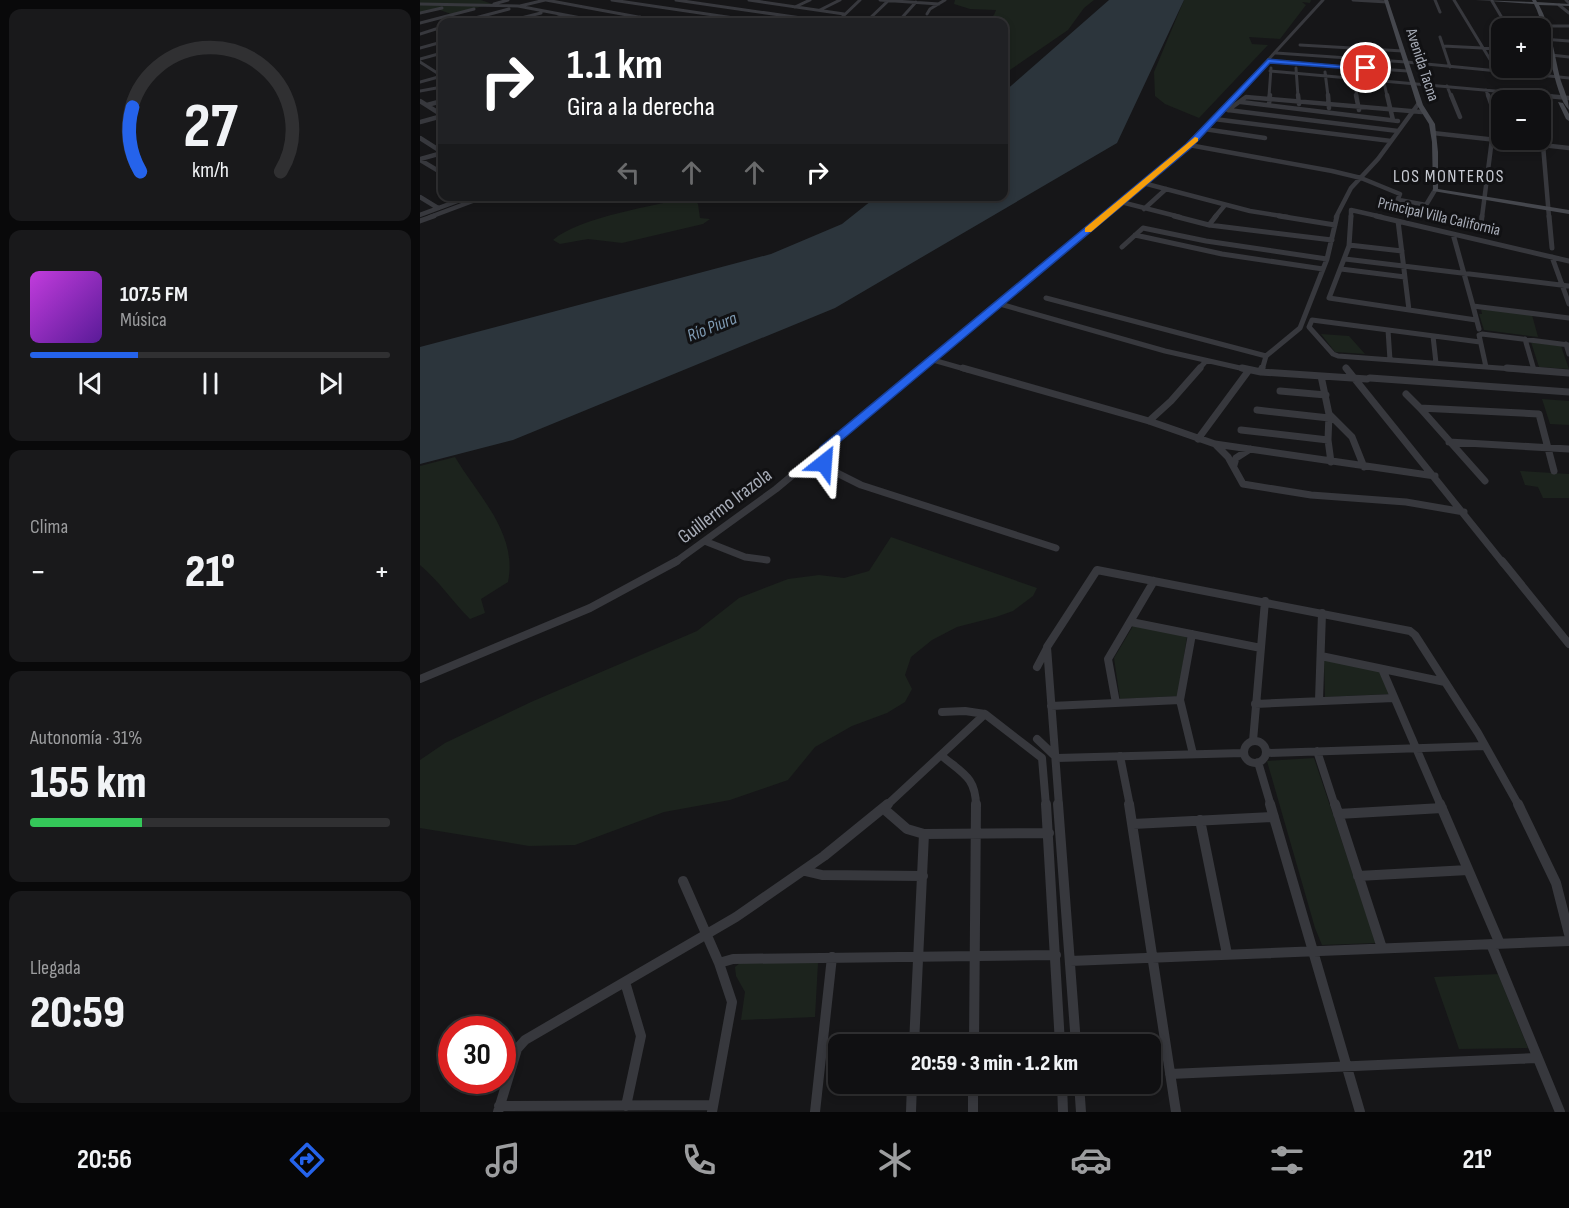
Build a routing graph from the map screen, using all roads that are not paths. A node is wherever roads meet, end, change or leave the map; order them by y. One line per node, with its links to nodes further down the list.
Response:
1 (473, 0): 29 (street)
2 (508, 0): 31 (street)
3 (546, 0): 32 (street); 45 (street)
4 (612, 0): 34 (street)
5 (676, 0): 6 (street)
6 (682, 0): 34 (street); 37 (street)
7 (748, 0): 25 (street)
8 (778, 0): 25 (street)
9 (810, 0): 33 (street)
10 (840, 0): 36 (street)
11 (860, 0): 42 (street)
12 (880, 0): 13 (street)
13 (889, 0): 23 (street); 58 (street)
14 (945, 0): 28 (street)
15 (1323, 0): 81 (street, Guillermo Irazola)
16 (1353, 0): 21 (street)
17 (1435, 0): 39 (street)
18 (1454, 0): 78 (street)
19 (1477, 0): 22 (street)
20 (1510, 0): 24 (street)
21 (1387, 1): 80 (street, Avenida Tacna)
22 (1492, 1): 24 (street); 60 (street)
23 (916, 2): 28 (street); 59 (street)
24 (1532, 2): 26 (street); 30 (street); 61 (street)
25 (771, 3): 33 (street); 37 (street)
26 (1568, 3): 30 (street)
27 (420, 4): 29 (street)
28 (939, 4): 43 (street)
29 (452, 5): 31 (street); 40 (street)
30 (1559, 5): 41 (street)
31 (484, 6): 32 (street); 47 (street)
32 (518, 6): 38 (street); 48 (street)
33 (795, 7): 36 (street)
34 (662, 8): 35 (street); 45 (street)
35 (671, 10): 54 (street); 55 (street)
36 (819, 10): 42 (street)
37 (754, 11): 55 (street); 56 (street)
38 (543, 12): 44 (street); 49 (street)
39 (1440, 12)
40 (420, 13)
41 (1569, 13)
42 (844, 14): 57 (street)
43 (927, 14)
44 (564, 16): 50 (street); 51 (street)
45 (642, 16): 52 (street); 53 (street)
46 (438, 18): 62 (street)
47 (439, 18)
48 (474, 18)
49 (520, 18)
50 (556, 18)
51 (573, 18)
52 (637, 18)
53 (650, 18)
54 (703, 18)
55 (734, 18)
56 (802, 18)
57 (840, 18)
58 (871, 18)
59 (902, 18)
60 (1502, 18)
61 (1538, 18)
62 (435, 19): 63 (street); 64 (street)
63 (438, 20)
64 (420, 22)
65 (1569, 26): 66 (street)
66 (1551, 27)
67 (438, 28): 68 (street)
68 (420, 34)
69 (1440, 37): 75 (street)
70 (1551, 38): 72 (street)
71 (1300, 39): 74 (street)
72 (1569, 41)
73 (438, 43): 76 (street)
74 (1300, 45): 77 (street); 83 (street)
75 (1443, 46): 78 (street); 95 (street)
76 (420, 48)
77 (1351, 48): 80 (street); 86 (street)
78 (1484, 48): 79 (street); 87 (street)
79 (1491, 48)
80 (1403, 51): 90 (street, Avenida Tacna)
81 (1276, 53): 83 (street); 89 (street, Guillermo Irazola)
82 (438, 54): 88 (street)
83 (1300, 55): 86 (street)
84 (1551, 56): 85 (street)
85 (1569, 57)
86 (1352, 58): 90 (street)
87 (1491, 60)
88 (420, 61): 100 (street)
89 (1271, 61): 91 (street); 98 (street); 131 (street, Guillermo Irazola)
90 (1406, 62): 95 (street); 99 (street, Avenida Tacna)
91 (1296, 64): 93 (street); 101 (street)
92 (1551, 64): 104 (street)
93 (1324, 66): 94 (street); 102 (street)
94 (1352, 67): 96 (street); 106 (street)
95 (1450, 67): 97 (street)
96 (1380, 69): 99 (street); 109 (street)
97 (1491, 70)
98 (1270, 71): 101 (street); 117 (street)
99 (1408, 71): 111 (street, Avenida Tacna)
100 (438, 73)
101 (1296, 73): 102 (street); 121 (street)
102 (1326, 75): 106 (street); 123 (street)
103 (1551, 76): 104 (street)
104 (1556, 76): 108 (street); 116 (street)
105 (438, 77): 110 (street)
106 (1354, 78): 109 (street); 127 (street)
107 (1550, 78): 116 (street)
108 (1569, 78)
109 (1384, 80): 111 (street); 128 (street)
110 (420, 82)
111 (1411, 82): 112 (street); 122 (street, Avenida Tacna)
112 (1447, 86): 114 (street); 138 (street)
113 (438, 88): 115 (street)
114 (1486, 90): 116 (street); 124 (street)
115 (420, 91)
116 (1563, 97): 129 (street); 140 (street)
117 (1270, 99): 120 (street); 121 (street); 126 (street)
118 (420, 101): 125 (street)
119 (438, 102): 125 (street)
120 (1241, 102): 126 (street); 131 (street)
121 (1299, 102): 123 (street); 130 (street)
122 (1419, 103): 132 (street); 135 (street, Avenida Tacna)
123 (1328, 104): 127 (street); 134 (street)
124 (1491, 104)
125 (427, 105): 133 (street)
126 (1269, 105): 130 (street)
127 (1358, 106): 128 (street); 136 (street)
128 (1391, 108): 132 (street); 136 (street)
129 (1569, 108)
130 (1299, 109): 134 (street)
131 (1226, 110): 139 (street, Guillermo Irazola); 143 (street)
132 (1412, 110): 135 (street); 143 (street)
133 (438, 112)
134 (1329, 112): 136 (street)
135 (1422, 112): 144 (street, Avenida Tacna)
136 (1360, 115)
137 (438, 116): 141 (street)
138 (1460, 117)
139 (1214, 119): 142 (street, Guillermo Irazola); 148 (street)
140 (1569, 119)
141 (420, 122)
142 (1204, 129): 146 (street); 149 (street, Guillermo Irazola)
143 (1398, 130): 148 (street)
144 (1433, 133): 147 (street); 161 (street, Avenida Tacna)
145 (420, 138): 153 (street)
146 (1265, 138)
147 (1491, 140)
148 (1391, 141): 158 (street)
149 (1189, 145): 158 (street); 159 (street, Guillermo Irazola)
150 (1551, 146): 152 (street)
151 (1491, 148): 163 (street)
152 (1569, 148)
153 (438, 149)
154 (1543, 150): 172 (street)
155 (438, 153): 156 (street)
156 (420, 160): 157 (street)
157 (438, 171)
158 (1361, 178): 164 (street); 178 (street)
159 (1143, 183): 160 (street); 167 (street, Guillermo Irazola)
160 (1166, 189): 168 (street); 170 (street)
161 (1435, 190): 163 (street); 164 (street)
162 (420, 197): 169 (street)
163 (1485, 198): 172 (street); 179 (street)
164 (1399, 200): 171 (street)
165 (457, 201): 169 (street)
166 (473, 201): 175 (street)
167 (1121, 202): 170 (street); 198 (street, Guillermo Irazola)
168 (1225, 205): 177 (street); 178 (street)
169 (438, 208): 174 (street)
170 (1144, 209): 177 (street)
171 (1394, 209)
172 (1548, 209): 173 (street); 185 (street)
173 (1569, 212)
174 (420, 215)
175 (420, 221)
176 (1398, 221): 180 (street, Principal Villa California); 183 (street, Principal Villa California); 186 (street)
177 (1209, 225): 182 (street)
178 (1335, 225): 182 (street)
179 (1481, 226)
180 (1453, 234): 187 (street, Principal Villa California); 194 (street)
181 (1135, 235): 184 (street); 188 (street); 192 (street)
182 (1332, 240): 188 (street)
183 (1349, 245): 186 (street); 189 (street, Principal Villa California)
184 (1122, 247)
185 (1552, 248)
186 (1401, 251): 191 (street)
187 (1552, 257): 190 (street, Principal Villa California); 196 (street)
188 (1328, 259): 192 (street)
189 (1345, 259): 191 (street); 193 (street, Principal Villa California)
190 (1569, 261)
191 (1403, 266): 194 (street); 195 (street)
192 (1323, 269): 211 (street)
193 (1341, 269): 195 (street); 201 (street, Principal Villa California)
194 (1464, 273): 196 (street); 200 (street)
195 (1405, 277): 201 (street)
196 (1566, 286): 199 (street)
197 (1046, 298): 211 (street)
198 (1000, 304): 212 (street, Guillermo Irazola); 214 (street)
199 (1569, 304)
200 (1473, 306): 202 (street); 203 (street)
201 (1409, 310): 203 (street)
202 (1569, 318)
203 (1476, 320): 204 (street)
204 (1479, 329)
205 (1388, 330): 206 (street); 213 (street); 213 (street)
206 (1433, 336): 208 (street); 215 (street)
207 (1525, 339): 208 (street); 209 (street); 219 (street)
208 (1480, 342): 216 (street)
209 (1567, 345): 210 (street)
210 (1569, 354)
211 (1266, 356): 220 (street)
212 (933, 360): 231 (street); 239 (street, Guillermo Irazola)
213 (1390, 360): 215 (street)
214 (1206, 361): 218 (street); 231 (street)
215 (1436, 363): 216 (street)
216 (1486, 367): 219 (street)
217 (1346, 368): 223 (street)
218 (1249, 370): 220 (street); 233 (street)
219 (1534, 370): 221 (street)
220 (1261, 372): 222 (street)
221 (1569, 373)
222 (1321, 376): 223 (street); 227 (street)
223 (1355, 379): 225 (street); 245 (street)
224 (1280, 391): 227 (street)
225 (1569, 392)
226 (1406, 394): 228 (street)
227 (1326, 395): 230 (street)
228 (1420, 408): 235 (street); 237 (street)
229 (1257, 410): 230 (street)
230 (1329, 416): 234 (street); 243 (street)
231 (1149, 422): 233 (street)
232 (1240, 430): 234 (street)
233 (1198, 439): 236 (street)
234 (1328, 440): 241 (street)
235 (1449, 441): 237 (street); 246 (street)
236 (1215, 444): 240 (street); 242 (street)
237 (1546, 447): 238 (street); 244 (street)
238 (1569, 448)
239 (824, 449): 248 (street, Guillermo Irazola); 249 (street)
240 (1250, 449): 241 (street); 242 (street)
241 (1330, 462): 243 (street)
242 (1234, 465): 247 (street)
243 (1364, 467): 245 (street)
244 (1554, 471)
245 (1435, 476): 247 (street)
246 (1485, 482)
247 (1464, 512): 256 (street)
248 (707, 542): 250 (street); 262 (street, Guillermo Irazola)
249 (1056, 548)
250 (767, 560)
251 (1154, 581): 252 (street); 254 (street); 257 (street)
252 (1265, 601): 253 (street); 258 (street)
253 (1322, 613): 259 (street); 263 (street)
254 (1131, 622): 255 (street); 267 (street)
255 (1191, 634): 258 (street); 265 (street)
256 (1569, 644)
257 (1047, 647): 260 (street); 269 (street)
258 (1261, 648): 268 (street)
259 (1321, 656): 261 (street); 266 (street)
260 (1037, 667)
261 (1382, 669): 263 (street); 264 (street)
262 (420, 679)
263 (1445, 682): 274 (street)
264 (1394, 698): 266 (street); 275 (street)
265 (1180, 700): 267 (street); 279 (street)
266 (1319, 700): 268 (street)
267 (1116, 703): 269 (street)
268 (1256, 704): 273 (street)
269 (1052, 706): 282 (street)
270 (942, 712): 271 (street)
271 (985, 714): 280 (street); 291 (street)
272 (1037, 739): 282 (street)
273 (1253, 741): 277 (street); 278 (street)
274 (1485, 746): 275 (street); 298 (street)
275 (1416, 748): 276 (street); 284 (street)
276 (1317, 751): 278 (street); 286 (street)
277 (1243, 753): 279 (street); 283 (street)
278 (1267, 753): 283 (street)
279 (1193, 754): 281 (street)
280 (942, 756): 285 (street); 290 (street)
281 (1120, 756): 282 (street); 289 (street)
282 (1057, 758): 310 (street)
283 (1258, 762): 287 (street)
284 (1442, 808): 286 (street); 293 (street)
285 (884, 809): 292 (street); 294 (street)
286 (1338, 814): 296 (street)
287 (1274, 817): 288 (street); 303 (street)
288 (1200, 820): 289 (street); 304 (street)
289 (1133, 824): 309 (street)
290 (976, 833): 291 (street); 292 (street); 305 (street)
291 (1049, 833): 306 (street)
292 (924, 834): 295 (street)
293 (1468, 870): 296 (street); 301 (street)
294 (805, 871): 295 (street); 299 (street)
295 (923, 876): 307 (street)
296 (1359, 876): 302 (street)
297 (683, 881): 299 (street)
298 (1569, 934)
299 (706, 936): 311 (street); 312 (street)
300 (1569, 941): 301 (street)
301 (1495, 944): 302 (street); 317 (street)
302 (1382, 948): 303 (street)
303 (1314, 951): 304 (street); 318 (street)
304 (1227, 954): 309 (street)
305 (975, 955): 306 (street); 307 (street); 314 (street)
306 (1056, 955): 315 (street)
307 (917, 956): 308 (street); 313 (street)
308 (832, 957): 311 (street); 327 (street)
309 (1151, 957): 310 (street); 319 (street)
310 (1070, 961): 316 (street)
311 (719, 963): 326 (street)
312 (625, 982): 324 (street); 325 (street)
313 (914, 1034)
314 (974, 1034)
315 (1060, 1034)
316 (1075, 1034)
317 (1537, 1058): 318 (street); 334 (street)
318 (1347, 1066): 319 (street); 333 (street)
319 (1170, 1074): 332 (street)
320 (912, 1094): 328 (street)
321 (973, 1094): 329 (street)
322 (1063, 1094): 330 (street)
323 (1079, 1094): 331 (street)
324 (626, 1106): 325 (street); 326 (street)
325 (499, 1109)
326 (713, 1109)
327 (815, 1112)
328 (911, 1112)
329 (973, 1112)
330 (1064, 1112)
331 (1081, 1112)
332 (1176, 1112)
333 (1360, 1112)
334 (1560, 1112)

